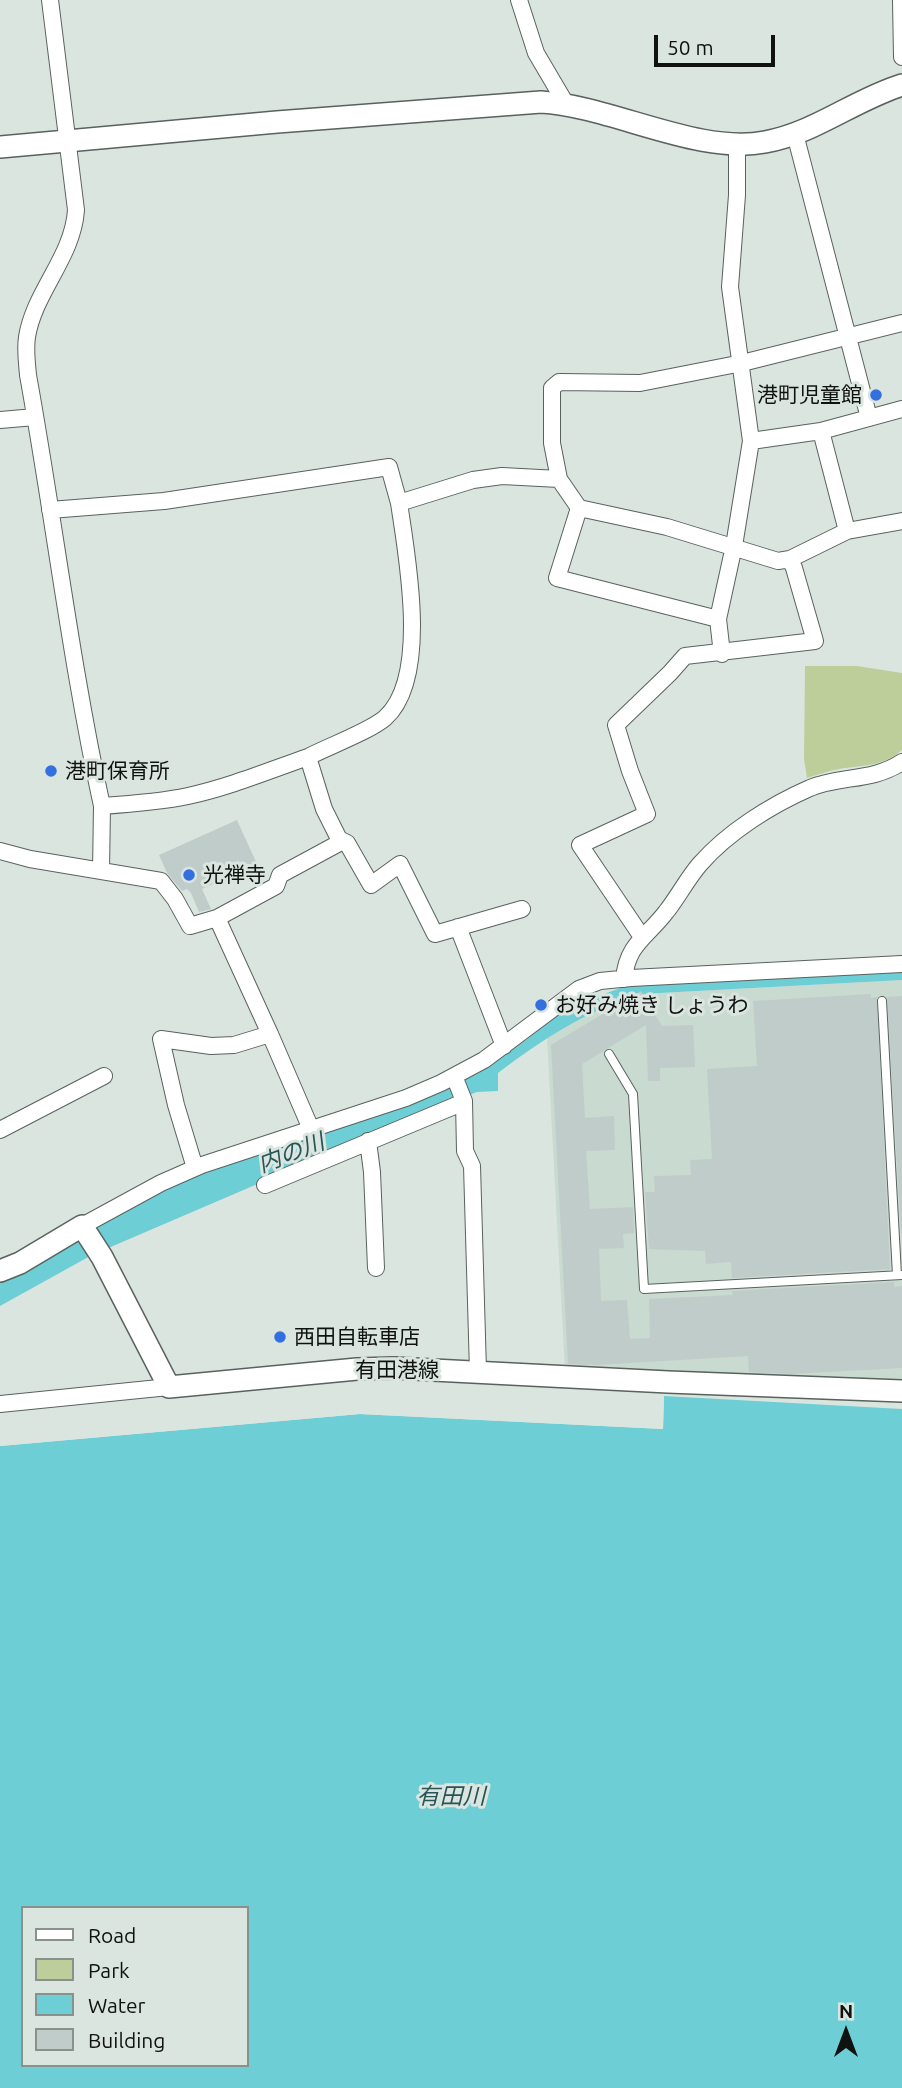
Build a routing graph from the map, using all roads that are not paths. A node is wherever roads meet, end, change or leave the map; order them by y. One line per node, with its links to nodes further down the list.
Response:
1 (50, 0): 8 (street)
2 (519, 0): 6 (street)
3 (901, 0): 4 (street)
4 (902, 57)
5 (902, 85): 7 (main road)
6 (566, 104): 8 (main road); 9 (main road)
7 (795, 134): 9 (main road); 12 (street)
8 (68, 141): 10 (main road); 15 (street)
9 (737, 145): 13 (street)
10 (0, 147)
11 (902, 323): 12 (street)
12 (848, 335): 13 (street); 16 (street)
13 (742, 363): 19 (street); 20 (street)
14 (902, 410): 16 (street)
15 (35, 417): 17 (street); 23 (street)
16 (869, 418): 18 (street)
17 (0, 420)
18 (821, 431): 19 (street); 25 (street)
19 (751, 441): 26 (street)
20 (559, 479): 21 (street); 22 (street)
21 (399, 503): 23 (street); 30 (street)
22 (579, 508): 26 (street); 28 (street)
23 (50, 510): 32 (street)
24 (902, 521): 25 (street)
25 (847, 531): 27 (street)
26 (734, 546): 27 (street); 28 (street)
27 (789, 559): 29 (street)
28 (718, 619): 29 (street)
29 (722, 654): 39 (street)
30 (307, 757): 32 (street); 33 (street)
31 (902, 762): 39 (street)
32 (102, 806): 35 (street)
33 (341, 842): 37 (street); 38 (street)
34 (0, 851): 35 (street)
35 (101, 871): 37 (street)
36 (522, 909): 38 (street)
37 (217, 918): 43 (street)
38 (458, 927): 44 (street)
39 (642, 937): 41 (street)
40 (902, 964): 41 (street)
41 (624, 979): 44 (street)
42 (882, 1001): 57 (lane)
43 (270, 1034): 49 (street); 52 (street)
44 (504, 1046): 47 (street)
45 (609, 1054): 57 (lane)
46 (104, 1076): 50 (street)
47 (455, 1078): 48 (street); 49 (street)
48 (464, 1102): 51 (street); 58 (street)
49 (311, 1129): 52 (street)
50 (0, 1130)
51 (368, 1141): 53 (street); 55 (street)
52 (195, 1168): 54 (street)
53 (265, 1185)
54 (84, 1229): 56 (main road); 59 (main road)
55 (376, 1268)
56 (0, 1270)
57 (900, 1275)
58 (478, 1371): 59 (main road, 有田港線); 60 (main road, 有田港線)
59 (169, 1387): 61 (street)
60 (902, 1391)
61 (0, 1404)

